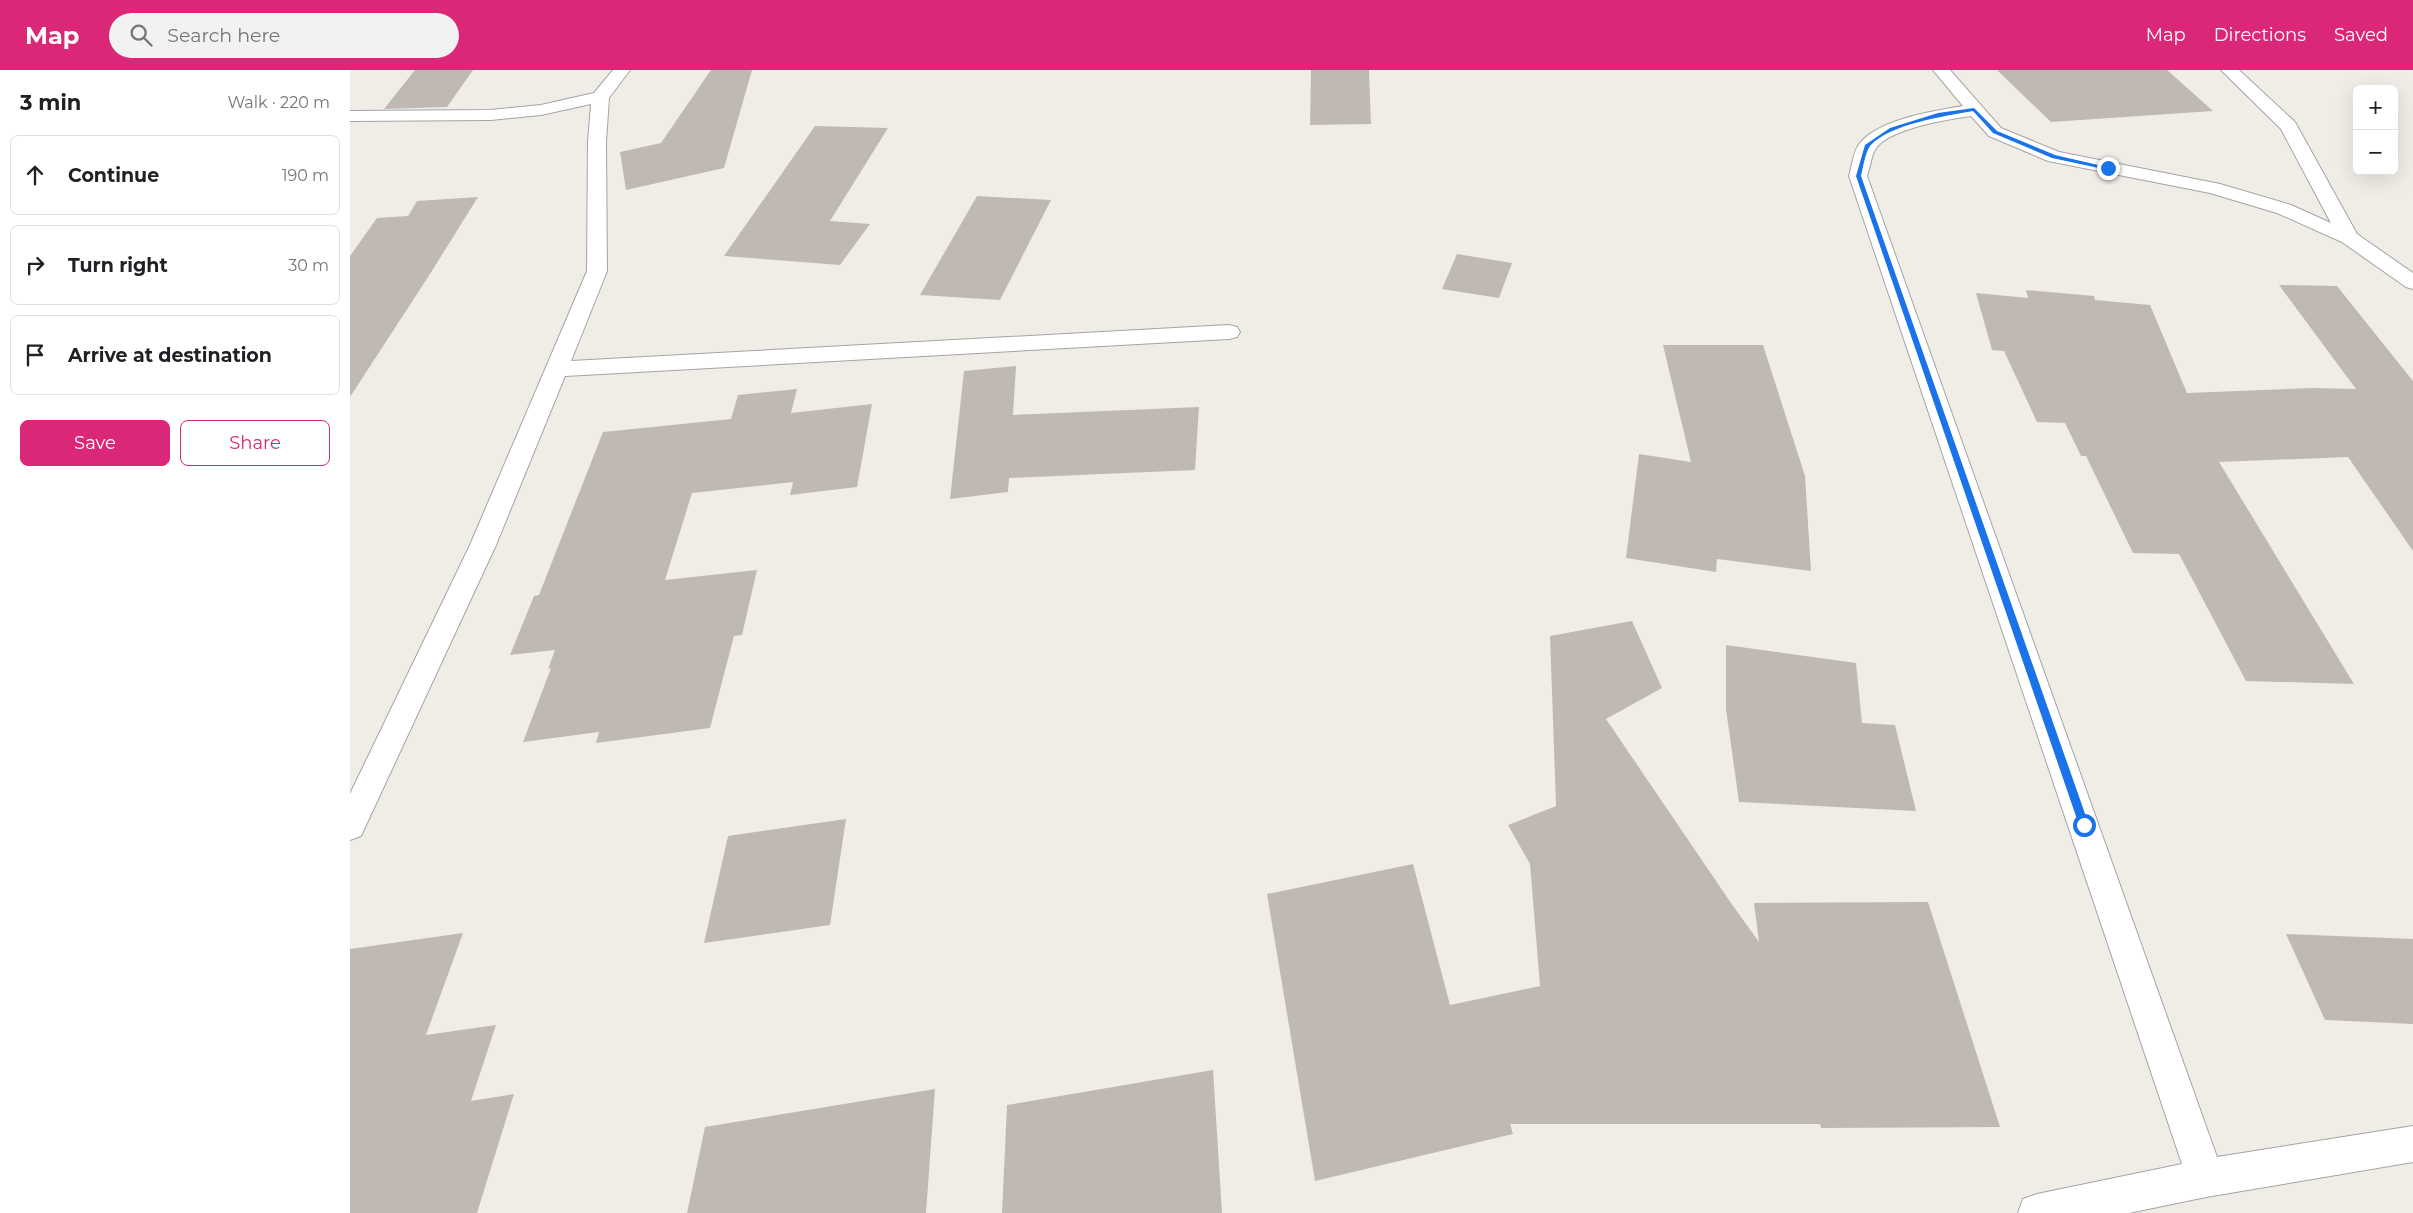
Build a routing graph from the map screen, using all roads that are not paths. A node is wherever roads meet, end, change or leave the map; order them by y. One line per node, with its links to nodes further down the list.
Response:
1 (622, 70): 4 (street)
2 (1941, 70): 5 (street)
3 (2229, 70): 7 (street)
4 (600, 97): 6 (street); 10 (street)
5 (1974, 110): 7 (street); 13 (street)
6 (350, 116)
7 (2348, 238): 8 (street)
8 (2413, 283)
9 (1229, 332): 10 (street)
10 (557, 369): 11 (street)
11 (350, 826)
12 (2413, 1144): 13 (street)
13 (2206, 1178): 14 (street)
14 (2037, 1213)

